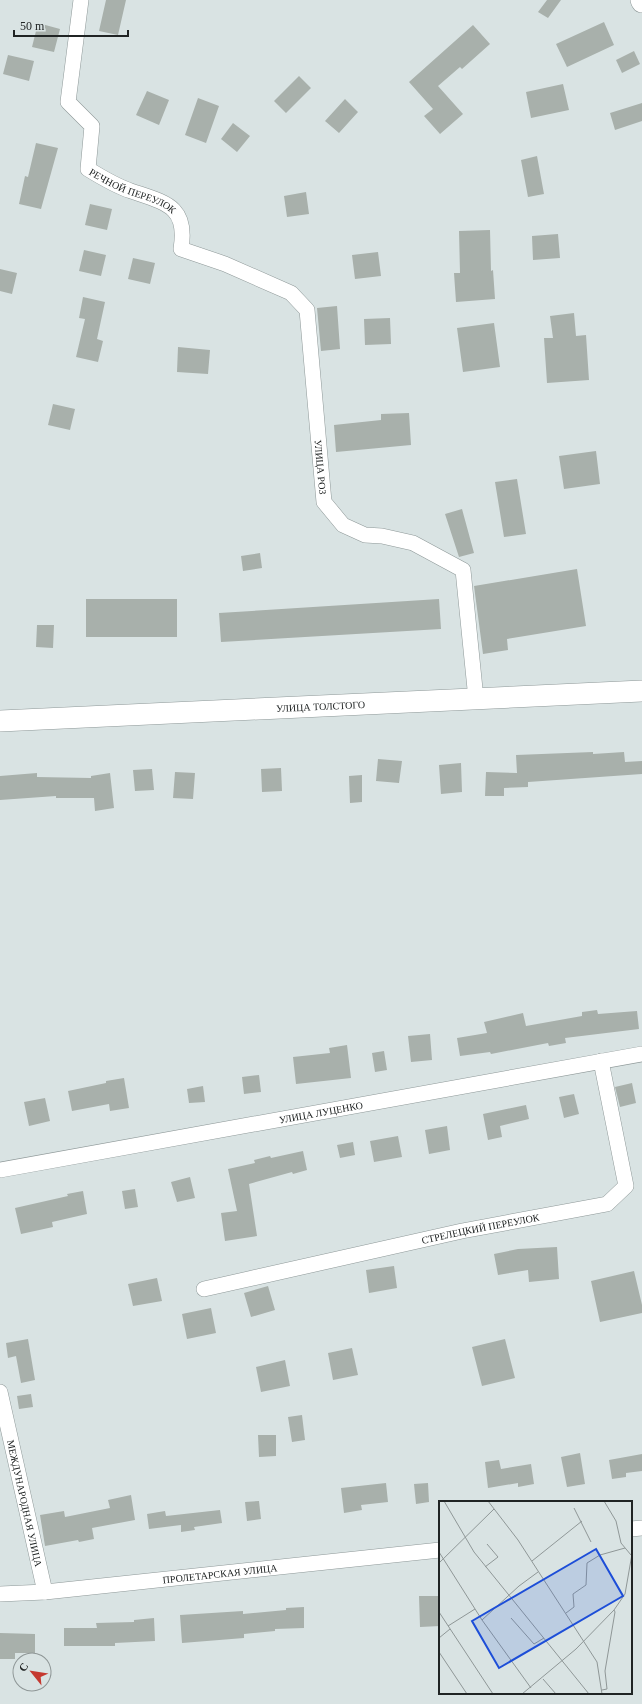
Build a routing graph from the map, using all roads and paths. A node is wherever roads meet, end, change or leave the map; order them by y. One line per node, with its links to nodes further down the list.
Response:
1 (81, 0): 2 (street, РЕЧНОЙ ПЕРЕУЛОК)
2 (181, 249): 4 (street, УЛИЦА РОЗ)
3 (642, 691): 4 (main road, УЛИЦА ТОЛСТОГО)
4 (476, 699): 5 (main road, УЛИЦА ТОЛСТОГО)
5 (0, 721)
6 (642, 1054): 7 (street, УЛИЦА ЛУЦЕНКО)
7 (601, 1061): 8 (street, УЛИЦА ЛУЦЕНКО); 9 (street, СТРЕЛЕЦКИЙ ПЕРЕУЛОК)
8 (0, 1170)
9 (204, 1289)
10 (0, 1392): 14 (street, МЕЖДУНАРОДНАЯ УЛИЦА)
11 (642, 1528): 12 (street)
12 (632, 1530)
13 (439, 1550): 14 (street, ПРОЛЕТАРСКАЯ УЛИЦА)
14 (45, 1592): 15 (street, ПРОЛЕТАРСКАЯ УЛИЦА)
15 (0, 1594)

